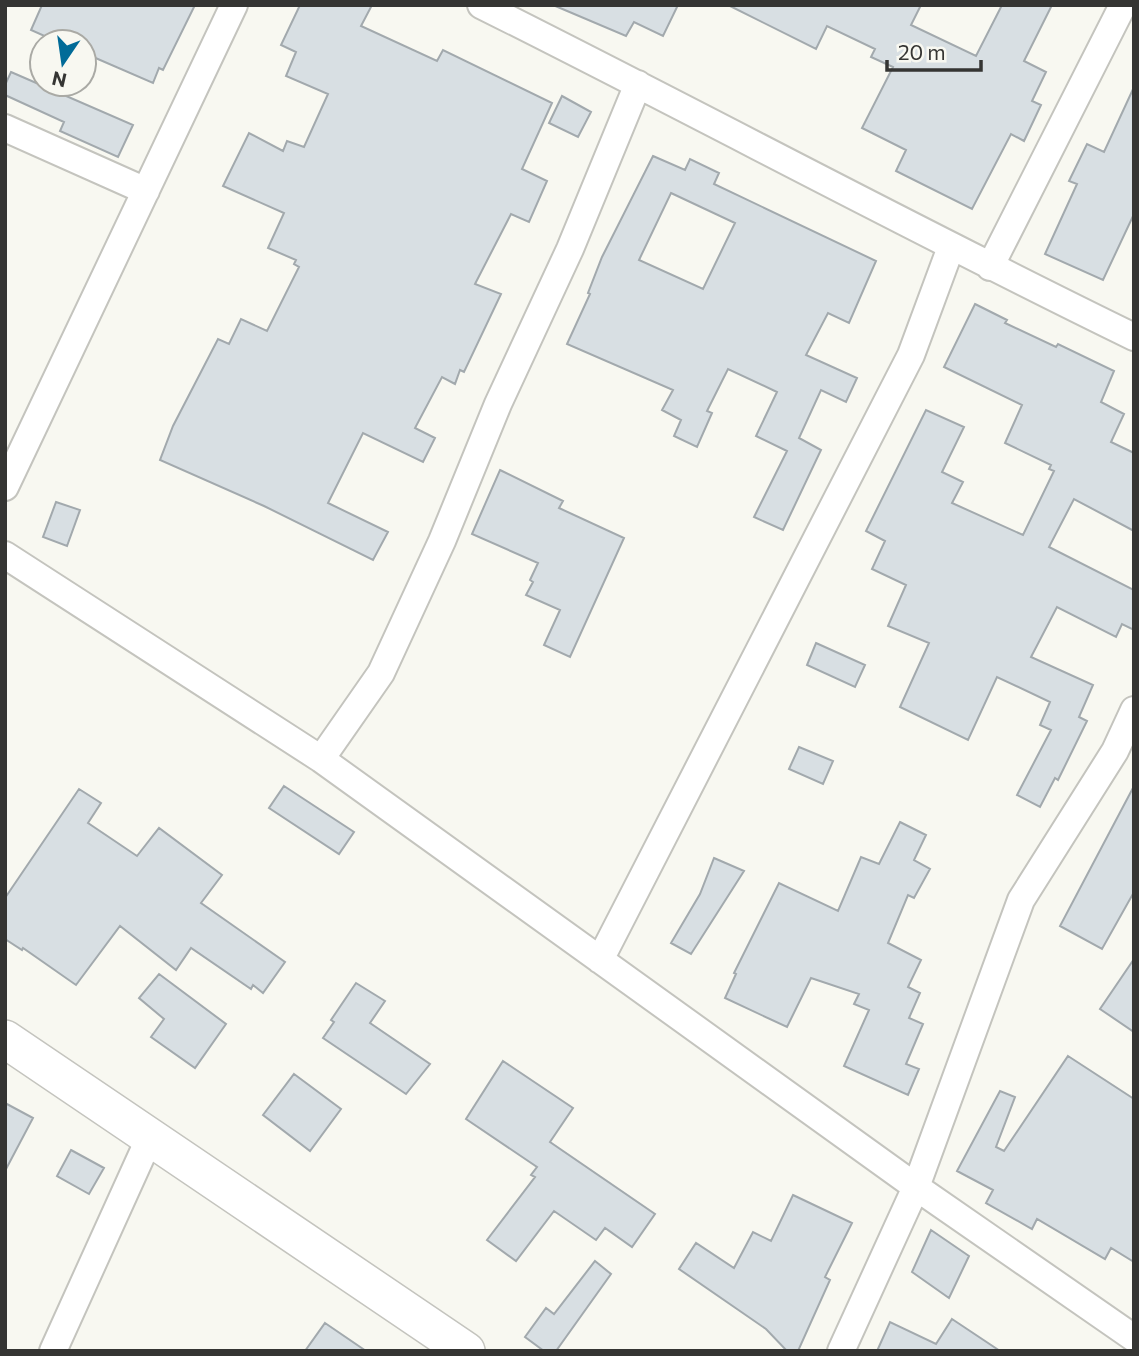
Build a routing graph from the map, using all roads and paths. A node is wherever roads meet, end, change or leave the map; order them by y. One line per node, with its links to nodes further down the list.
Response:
1 (234, 5): 6 (street)
2 (481, 5): 4 (street)
3 (1123, 5): 8 (street)
4 (638, 84): 7 (street); 13 (street)
5 (5, 128): 6 (street)
6 (146, 191): 10 (street)
7 (951, 247): 8 (street); 14 (street)
8 (990, 267): 9 (street)
9 (1134, 337)
10 (5, 486)
11 (5, 555): 13 (street)
12 (1134, 710): 17 (street)
13 (321, 759): 14 (street)
14 (600, 960): 17 (street)
15 (5, 1039): 16 (street)
16 (150, 1137): 19 (street); 20 (street)
17 (916, 1187): 18 (street); 21 (street)
18 (1134, 1338)
19 (465, 1350)
20 (53, 1351)
21 (841, 1351)

